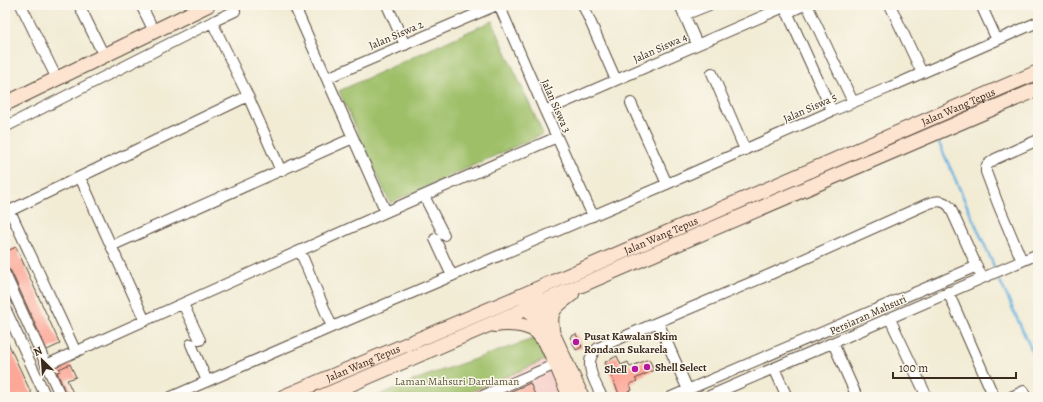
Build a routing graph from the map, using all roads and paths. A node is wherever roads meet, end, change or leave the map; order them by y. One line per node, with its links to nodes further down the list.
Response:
1 (21, 5): 29 (street)
2 (79, 5): 24 (street)
3 (141, 5): 20 (street)
4 (294, 5): 28 (street)
5 (387, 5): 23 (street)
6 (498, 5): 14 (street, Jalan Siswa 2); 36 (street, Jalan Siswa 3)
7 (583, 5): 30 (street)
8 (680, 5): 17 (street)
9 (709, 5): 17 (street)
10 (806, 5): 15 (street, Jalan Siswa 4); 33 (street)
11 (890, 5): 27 (street)
12 (980, 5): 21 (street)
13 (205, 6): 20 (main road)
14 (484, 8): 23 (street, Jalan Siswa 2)
15 (785, 8): 22 (street, Jalan Siswa 4); 37 (street)
16 (235, 11): 18 (street)
17 (684, 15): 22 (street)
18 (212, 22): 32 (street); 38 (street)
19 (1038, 22): 21 (street, Jalan Siswa 5)
20 (154, 32): 24 (main road)
21 (996, 40): 27 (street, Jalan Siswa 5)
22 (698, 44): 30 (street, Jalan Siswa 4)
23 (405, 45): 28 (street, Jalan Siswa 2)
24 (104, 56): 29 (main road)
25 (1038, 72): 60 (main road, Jalan Wang Tepus)
26 (712, 73): 42 (street)
27 (922, 73): 33 (street, Jalan Siswa 5)
28 (327, 78): 40 (street)
29 (57, 79): 35 (main road)
30 (616, 80): 36 (street, Jalan Siswa 4)
31 (1038, 89): 58 (main road, Jalan Wang Tepus)
32 (248, 96): 43 (street); 44 (street)
33 (853, 102): 37 (street, Jalan Siswa 5)
34 (631, 103): 45 (street)
35 (5, 104)
36 (545, 111): 39 (street, Jalan Siswa 3)
37 (832, 111): 42 (street, Jalan Siswa 5)
38 (5, 127)
39 (557, 137): 46 (street); 49 (street, Jalan Siswa 3)
40 (353, 138): 43 (street); 48 (street)
41 (1038, 140): 53 (street)
42 (745, 150): 45 (street, Jalan Siswa 5)
43 (281, 171): 50 (street)
44 (80, 177): 47 (street); 50 (street)
45 (667, 184): 49 (street, Jalan Siswa 5)
46 (424, 196): 48 (street); 55 (street)
47 (8, 212): 71 (street)
48 (386, 212): 51 (street)
49 (593, 216): 55 (street, Jalan Siswa 5)
50 (111, 246): 64 (street)
51 (300, 251): 61 (street); 68 (street)
52 (1038, 254): 53 (street, Persiaran Mahsuri)
53 (1022, 261): 57 (street, Persiaran Mahsuri)
54 (977, 266): 57 (street); 65 (street); 76 (street)
55 (452, 276): 68 (street, Jalan Siswa 5)
56 (6, 278): 73 (street)
57 (982, 278): 59 (street, Persiaran Mahsuri)
58 (587, 282): 60 (main road, Jalan Wang Tepus); 69 (main road)
59 (948, 292): 63 (street, Persiaran Mahsuri); 92 (street)
60 (531, 299): 67 (main road, Jalan Wang Tepus); 69 (main road); 83 (main road, Jalan Wang Tepus)
61 (183, 304): 64 (street); 75 (street)
62 (5, 308): 66 (street)
63 (890, 319): 70 (street, Persiaran Mahsuri); 91 (street)
64 (145, 321): 71 (street)
65 (658, 322): 76 (street); 78 (street)
66 (9, 326): 80 (street)
67 (484, 326): 69 (main road); 84 (main road, Jalan Wang Tepus)
68 (332, 327): 75 (street, Jalan Siswa 5)
69 (549, 337): 72 (main road); 87 (main road)
70 (833, 343): 74 (street, Persiaran Mahsuri); 90 (street)
71 (76, 352): 73 (street)
72 (556, 364): 85 (street); 86 (main road)
73 (46, 365): 81 (street)
74 (774, 368): 79 (street, Persiaran Mahsuri); 89 (street)
75 (208, 381): 82 (street, Jalan Siswa 5)
76 (688, 390): 88 (street)
77 (1024, 391): 93 (street)
78 (600, 394): 87 (street)
79 (714, 396)
80 (46, 397)
81 (60, 397)
82 (171, 397)
83 (283, 397)
84 (321, 397)
85 (480, 397)
86 (570, 397)
87 (582, 397)
88 (671, 397)
89 (787, 397)
90 (857, 397)
91 (927, 397)
92 (994, 397)
93 (1011, 397)

